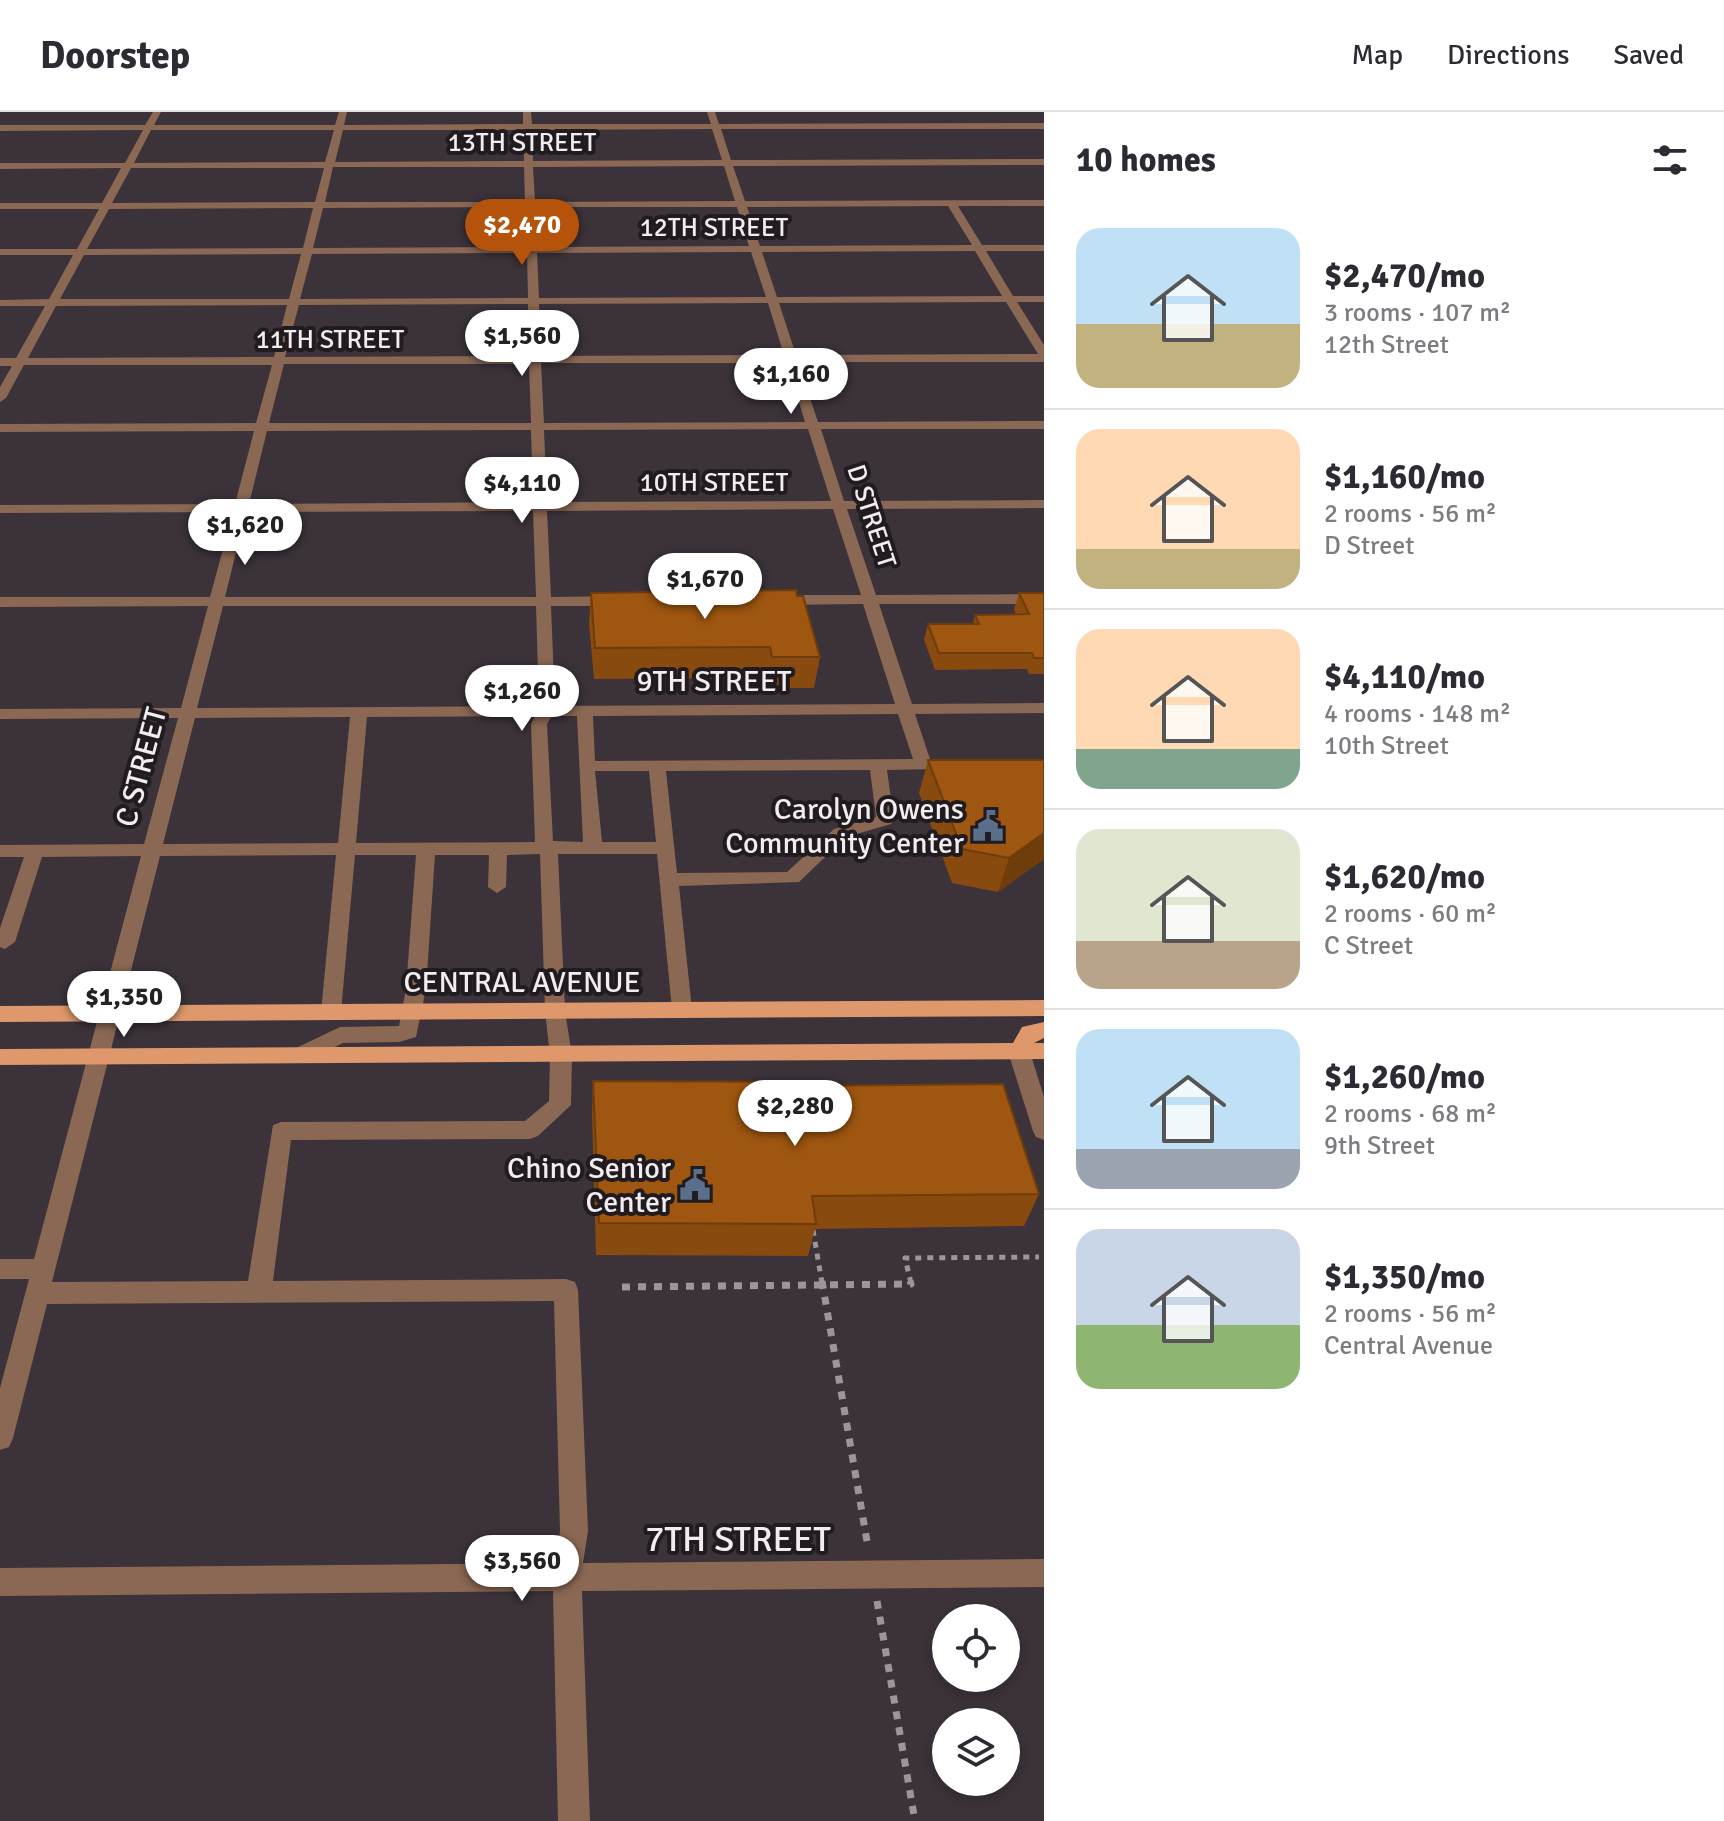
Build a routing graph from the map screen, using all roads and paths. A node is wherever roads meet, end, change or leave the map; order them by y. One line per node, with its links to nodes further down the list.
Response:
1 (157, 112): 9 (street)
2 (527, 112): 7 (street)
3 (711, 112): 5 (street, D STREET)
4 (341, 120): 7 (street); 9 (street); 14 (street, C STREET)
5 (716, 126): 6 (street); 7 (street); 11 (street, D STREET)
6 (1044, 126)
7 (528, 127): 12 (street)
8 (0, 128): 9 (street)
9 (148, 128): 13 (street)
10 (1044, 162): 11 (street, 13TH STREET)
11 (728, 163): 12 (street, 13TH STREET); 18 (street, D STREET)
12 (528, 164): 14 (street, 13TH STREET); 20 (street)
13 (128, 165): 14 (street, 13TH STREET); 15 (street, 13TH STREET); 22 (street)
14 (328, 165): 19 (street, C STREET)
15 (0, 166)
16 (951, 203): 17 (street); 18 (street); 23 (street)
17 (1044, 203)
18 (740, 204): 20 (street); 25 (street, D STREET)
19 (318, 205): 20 (street); 22 (street); 28 (street, C STREET)
20 (529, 205): 26 (street)
21 (0, 206): 22 (street)
22 (106, 206): 27 (street)
23 (979, 248): 24 (street, 12TH STREET); 25 (street, 12TH STREET); 30 (street)
24 (1044, 248)
25 (755, 249): 26 (street, 12TH STREET); 33 (street, D STREET)
26 (531, 250): 28 (street, 12TH STREET); 32 (street)
27 (80, 251): 28 (street, 12TH STREET); 29 (street, 12TH STREET); 36 (street)
28 (307, 251): 34 (street, C STREET)
29 (0, 252)
30 (1011, 299): 31 (street); 33 (street); 37 (street)
31 (1044, 299)
32 (531, 301): 33 (street); 34 (street); 39 (street)
33 (773, 301): 38 (street, D STREET)
34 (293, 302): 36 (street); 40 (street, C STREET)
35 (0, 303): 36 (street)
36 (52, 303): 42 (street)
37 (1044, 357): 38 (street, 11TH STREET)
38 (792, 359): 39 (street, 11TH STREET); 47 (street, D STREET)
39 (533, 360): 40 (street, 11TH STREET); 45 (street)
40 (277, 361): 42 (street, 11TH STREET); 46 (street, C STREET)
41 (0, 362): 42 (street, 11TH STREET)
42 (20, 362): 43 (street)
43 (0, 398)
44 (1044, 425): 47 (street)
45 (538, 426): 46 (street); 47 (street); 50 (street)
46 (261, 427): 48 (street); 52 (street, C STREET)
47 (814, 427): 51 (street, D STREET)
48 (0, 428)
49 (1044, 504): 51 (street, 10TH STREET)
50 (539, 506): 51 (street, 10TH STREET); 52 (street, 10TH STREET); 56 (street)
51 (838, 506): 54 (street, D STREET)
52 (240, 508): 53 (street, 10TH STREET); 60 (street, C STREET)
53 (0, 509)
54 (869, 599): 55 (street); 57 (street); 61 (street, D STREET)
55 (1044, 599)
56 (544, 600): 58 (street); 60 (street); 63 (street)
57 (760, 600)
58 (635, 601)
59 (0, 602): 60 (street)
60 (216, 602): 67 (street, C STREET)
61 (905, 708): 62 (street, 9TH STREET); 64 (street, 9TH STREET); 68 (street, D STREET)
62 (1044, 708)
63 (547, 710): 64 (street, 9TH STREET); 65 (street, 9TH STREET); 73 (street)
64 (585, 710): 71 (street)
65 (359, 713): 67 (street, 9TH STREET); 78 (street)
66 (0, 714): 67 (street, 9TH STREET)
67 (188, 714): 81 (street, C STREET)
68 (923, 764): 69 (street); 70 (street)
69 (953, 764)
70 (878, 765): 72 (street); 82 (street)
71 (586, 766): 72 (street); 74 (street)
72 (657, 766): 75 (street)
73 (549, 848): 74 (street); 77 (street); 87 (street)
74 (593, 848): 75 (street)
75 (665, 848): 82 (street)
76 (426, 849): 77 (street); 78 (street); 90 (street)
77 (498, 849): 83 (street)
78 (347, 850): 81 (street); 88 (street)
79 (0, 851): 80 (street)
80 (35, 851): 81 (street); 84 (street)
81 (151, 852): 89 (street, C STREET)
82 (668, 880): 86 (street)
83 (497, 887)
84 (5, 942)
85 (1044, 1008): 86 (main road, CENTRAL AVENUE)
86 (682, 1010): 87 (main road, CENTRAL AVENUE)
87 (555, 1011): 90 (main road, CENTRAL AVENUE); 97 (street)
88 (331, 1012): 89 (main road, CENTRAL AVENUE); 90 (main road, CENTRAL AVENUE)
89 (108, 1013): 91 (main road, CENTRAL AVENUE); 96 (street, C STREET)
90 (414, 1013): 95 (street)
91 (0, 1014)
92 (1044, 1030): 94 (main road)
93 (1044, 1051): 94 (main road)
94 (1019, 1052): 97 (main road); 99 (street)
95 (303, 1054): 96 (main road); 97 (main road)
96 (97, 1055): 98 (main road); 103 (street, C STREET)
97 (561, 1056): 106 (street)
98 (0, 1057)
99 (1044, 1131)
100 (812, 1226): 104 (path)
101 (1039, 1257): 104 (path)
102 (0, 1269): 103 (street)
103 (46, 1269): 107 (street, C STREET)
104 (823, 1285): 105 (path); 110 (path)
105 (622, 1287)
106 (259, 1292): 107 (street); 111 (street)
107 (39, 1293): 108 (street, C STREET)
108 (0, 1438)
109 (1044, 1573): 110 (street, 7TH STREET)
110 (873, 1575): 111 (street, 7TH STREET); 114 (path)
111 (567, 1577): 112 (street, 7TH STREET); 113 (street)
112 (0, 1582)
113 (574, 1821)
114 (915, 1821)

